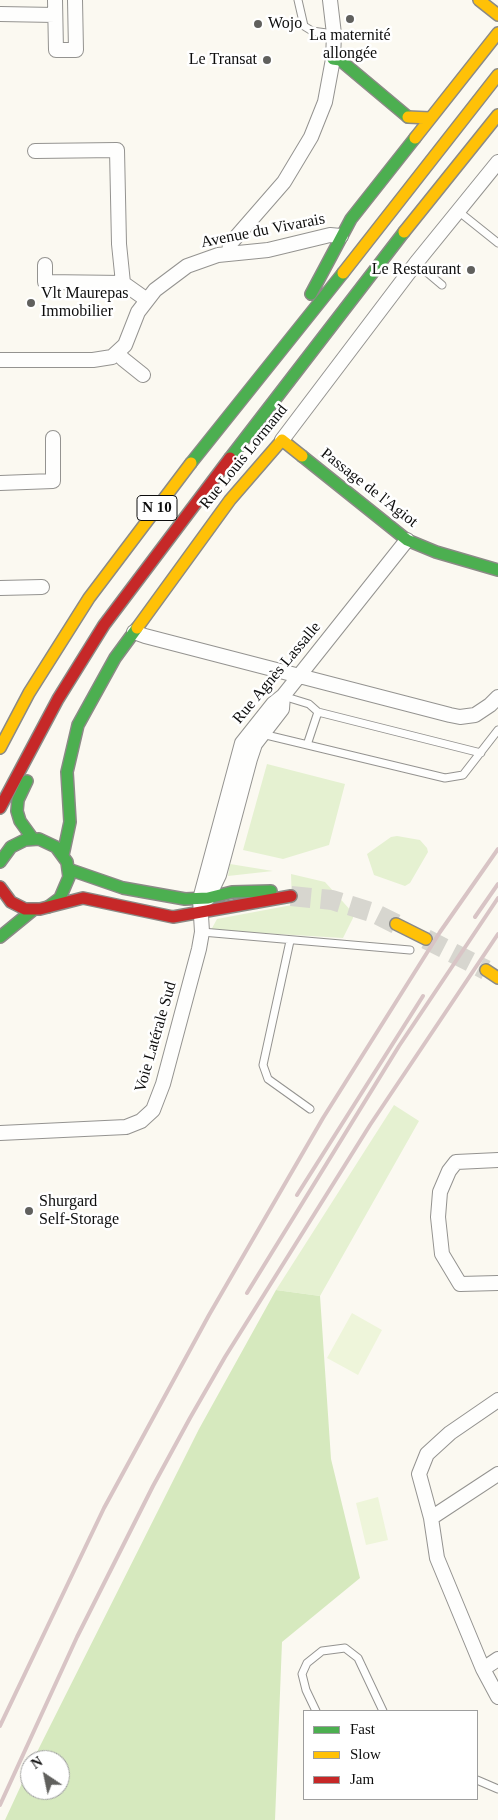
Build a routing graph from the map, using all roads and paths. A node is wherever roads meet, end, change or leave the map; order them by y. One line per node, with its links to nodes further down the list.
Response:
1 (55, 0): 7 (street)
2 (76, 0): 7 (street)
3 (298, 0): 10 (lane)
4 (330, 0): 10 (street)
5 (479, 0): 8 (main road)
6 (0, 14): 7 (street)
7 (55, 15)
8 (498, 15)
9 (498, 33): 15 (main road)
10 (334, 34): 11 (street)
11 (334, 59): 14 (main road); 22 (street)
12 (498, 74): 28 (main road, N 10)
13 (498, 115): 44 (main road, N 10)
14 (408, 117): 15 (main road); 16 (main road)
15 (430, 118): 16 (main road)
16 (417, 134): 20 (main road)
17 (35, 151): 25 (street)
18 (498, 162): 19 (street, Rue Louis Lormand)
19 (458, 211): 21 (lane); 23 (street, Rue Louis Lormand)
20 (341, 236): 22 (street, Avenue du Vivarais); 28 (main road)
21 (498, 243)
22 (229, 253): 27 (street, Avenue du Vivarais)
23 (416, 263): 26 (lane); 33 (street, Rue Louis Lormand)
24 (45, 265): 25 (street)
25 (123, 283): 27 (street)
26 (442, 285)
27 (147, 300): 29 (street, Avenue du Vivarais)
28 (285, 346): 40 (main road, N 10)
29 (118, 353): 30 (street); 31 (street)
30 (0, 360)
31 (143, 376)
32 (53, 438): 34 (street)
33 (282, 440): 35 (main road, Passage de l'Agiot); 39 (main road, Rue Louis Lormand)
34 (0, 483)
35 (407, 540): 36 (main road, Passage de l'Agiot); 41 (street, Rue Agnès Lassalle)
36 (498, 570)
37 (42, 587): 38 (street)
38 (0, 588)
39 (134, 632): 41 (street); 52 (main road, Rue Louis Lormand)
40 (40, 677): 46 (main road); 50 (main road, N 10)
41 (299, 677): 42 (street, Rue Agnès Lassalle); 43 (street)
42 (283, 696): 45 (lane); 48 (street, Rue Agnès Lassalle); 60 (street, Rue Agnès Lassalle)
43 (498, 697)
44 (58, 699): 53 (main road, N 10); 54 (main road)
45 (318, 712): 49 (lane); 51 (lane)
46 (0, 727)
47 (498, 730): 51 (lane)
48 (262, 734): 49 (lane); 60 (street, Rue Agnès Lassalle)
49 (307, 745): 51 (lane)
50 (0, 748)
51 (481, 753)
52 (68, 799): 54 (main road, Rue Louis Lormand); 55 (main road, Rue Louis Lormand)
53 (0, 808)
54 (36, 839): 55 (main road); 56 (main road, Rue Louis Lormand)
55 (63, 855): 57 (main road)
56 (0, 862)
57 (68, 869): 60 (main road); 61 (main road)
58 (0, 887): 62 (main road)
59 (83, 898): 60 (main road); 60 (main road); 61 (main road)
60 (203, 904): 60 (main road); 64 (street, Voie Latérale Sud)
61 (48, 907): 62 (main road)
62 (33, 910): 65 (main road)
63 (396, 924): 66 (main road)
64 (202, 932): 67 (lane); 70 (street, Voie Latérale Sud)
65 (0, 937)
66 (426, 939)
67 (290, 941): 68 (lane); 69 (lane)
68 (410, 950)
69 (310, 1110)
70 (0, 1133)
71 (498, 1160): 72 (street)
72 (498, 1283)
73 (498, 1400): 75 (street)
74 (498, 1474): 75 (street)
75 (431, 1518): 77 (street)
76 (498, 1659): 77 (street)
77 (483, 1669): 78 (street)
78 (498, 1697)
79 (316, 1710): 80 (lane)
80 (383, 1710)
81 (478, 1780): 82 (lane)
82 (498, 1789)

